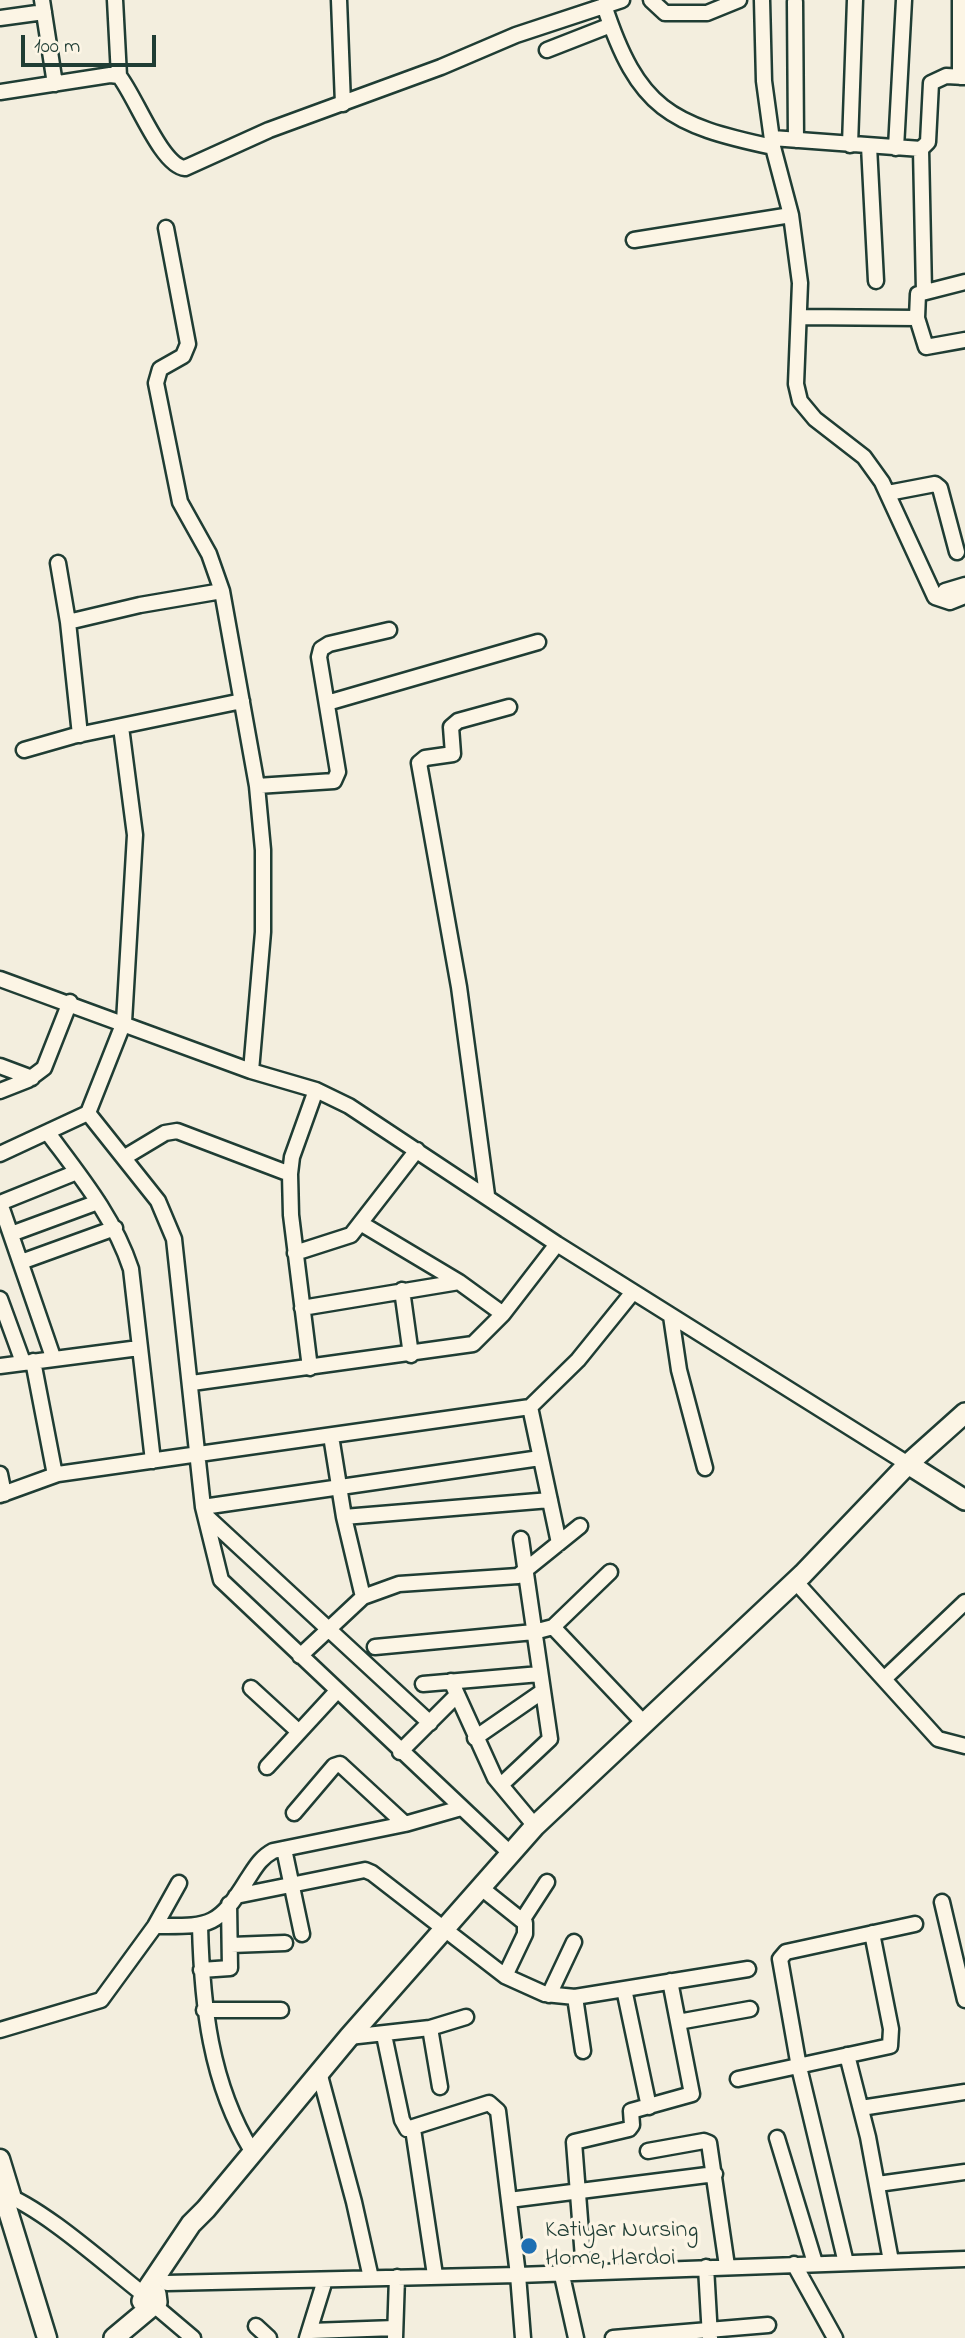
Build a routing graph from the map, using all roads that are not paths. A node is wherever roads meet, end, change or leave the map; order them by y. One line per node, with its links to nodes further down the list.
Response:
1 (116, 0): 16 (street)
2 (338, 0): 20 (street)
3 (622, 0): 11 (street)
4 (651, 0): 5 (street)
5 (739, 0)
6 (762, 0): 22 (street)
7 (855, 0): 23 (street)
8 (904, 0): 25 (street)
9 (960, 0): 17 (street)
10 (795, 2): 21 (street)
11 (604, 5): 14 (street); 20 (street)
12 (43, 6): 13 (street); 18 (street)
13 (0, 18)
14 (611, 26): 15 (street); 22 (street)
15 (547, 50)
16 (119, 76): 18 (street); 20 (street)
17 (962, 77): 26 (street)
18 (55, 84): 19 (street)
19 (0, 92)
20 (343, 104)
21 (796, 140): 22 (street); 23 (street)
22 (773, 143): 27 (street)
23 (850, 145): 24 (street)
24 (869, 146): 25 (street); 30 (street)
25 (896, 148): 26 (street)
26 (921, 149): 32 (street)
27 (791, 215): 29 (street); 33 (street)
28 (166, 228): 40 (street)
29 (634, 240)
30 (876, 281)
31 (965, 282): 32 (street)
32 (924, 292): 34 (street)
33 (799, 317): 34 (street); 36 (street)
34 (917, 318): 35 (street)
35 (965, 340)
36 (888, 493): 37 (street); 42 (street)
37 (957, 552)
38 (58, 563): 43 (street)
39 (965, 584): 42 (street)
40 (222, 590): 43 (street); 46 (street)
41 (965, 596): 42 (street)
42 (942, 597)
43 (68, 622): 50 (street)
44 (389, 631): 47 (street)
45 (538, 642): 47 (street)
46 (242, 701): 49 (street); 52 (street)
47 (327, 703): 52 (street)
48 (509, 707): 68 (street)
49 (121, 727): 50 (street); 55 (street)
50 (80, 735): 51 (street)
51 (24, 750)
52 (257, 786): 57 (street)
53 (0, 979): 54 (street)
54 (70, 1003): 55 (street); 58 (street)
55 (124, 1022): 57 (street); 61 (street)
56 (0, 1066): 58 (street)
57 (251, 1071): 59 (street)
58 (32, 1078): 60 (street)
59 (316, 1090): 63 (street); 67 (street)
60 (0, 1091)
61 (88, 1113): 62 (street); 65 (street)
62 (48, 1133): 64 (street); 66 (street)
63 (417, 1150): 68 (street); 71 (street)
64 (0, 1154)
65 (125, 1157): 67 (street); 90 (street)
66 (77, 1172): 69 (street); 70 (street)
67 (290, 1174): 75 (street)
68 (486, 1195): 74 (street)
69 (98, 1202): 72 (street); 73 (street)
70 (0, 1203): 73 (street)
71 (362, 1224): 75 (street); 77 (street)
72 (115, 1228): 76 (street); 84 (street)
73 (11, 1234): 76 (street)
74 (557, 1244): 79 (street); 82 (street)
75 (295, 1252): 81 (street)
76 (21, 1262): 86 (street)
77 (459, 1282): 78 (street); 82 (street)
78 (402, 1290): 81 (street); 85 (street)
79 (633, 1292): 83 (street); 91 (street)
80 (0, 1299): 87 (street)
81 (302, 1308): 89 (street)
82 (503, 1314): 85 (street)
83 (671, 1316): 98 (street); 99 (street)
84 (139, 1348): 86 (street); 97 (street)
85 (411, 1355): 89 (street)
86 (52, 1357): 87 (street)
87 (28, 1362): 88 (street); 101 (street)
88 (0, 1366)
89 (310, 1368): 90 (street)
90 (192, 1383): 95 (street)
91 (530, 1407): 94 (street); 96 (street)
92 (965, 1413): 98 (highway)
93 (965, 1425): 98 (highway)
94 (331, 1436): 95 (street); 102 (street)
95 (198, 1455): 97 (street); 106 (street)
96 (540, 1458): 102 (street); 104 (street)
97 (153, 1461): 101 (street)
98 (912, 1467): 105 (highway); 113 (highway)
99 (705, 1468)
100 (0, 1474): 103 (street)
101 (55, 1475): 103 (street)
102 (339, 1486): 106 (street); 107 (street)
103 (2, 1494)
104 (550, 1500): 107 (street); 110 (street)
105 (965, 1500)
106 (204, 1511): 117 (street); 120 (street)
107 (344, 1517): 114 (street)
108 (580, 1526): 110 (street)
109 (521, 1539): 111 (street)
110 (559, 1544): 111 (street)
111 (525, 1572): 114 (street); 118 (street)
112 (610, 1572): 116 (street)
113 (799, 1578): 122 (street); 128 (highway)
114 (363, 1597): 117 (street)
115 (965, 1602): 122 (street)
116 (553, 1627): 118 (street); 128 (street)
117 (327, 1630): 120 (street); 129 (street)
118 (534, 1632): 119 (street); 121 (street)
119 (375, 1647)
120 (300, 1656): 126 (street)
121 (540, 1674): 125 (street); 127 (street)
122 (884, 1679): 132 (street)
123 (423, 1684): 125 (street)
124 (251, 1688): 130 (street)
125 (454, 1688): 129 (street); 131 (street)
126 (337, 1691): 130 (street); 133 (street)
127 (543, 1691): 131 (street); 135 (street)
128 (643, 1722): 139 (highway)
129 (430, 1723): 133 (street)
130 (299, 1732): 134 (street)
131 (475, 1738): 135 (street)
132 (965, 1746)
133 (400, 1752): 136 (street)
134 (267, 1767)
135 (501, 1785): 139 (street)
136 (461, 1808): 138 (street); 141 (street)
137 (294, 1813): 138 (street)
138 (405, 1824): 140 (street)
139 (535, 1826): 141 (highway)
140 (284, 1849): 144 (street); 146 (street)
141 (510, 1853): 145 (highway)
142 (547, 1882): 148 (street)
143 (179, 1883): 150 (street)
144 (292, 1885): 146 (street); 152 (street); 154 (street)
145 (480, 1887): 148 (street); 152 (highway)
146 (232, 1900): 151 (street); 157 (street)
147 (942, 1902): 163 (street)
148 (523, 1919): 160 (street)
149 (915, 1924): 153 (street)
150 (155, 1926): 151 (street); 172 (street)
151 (200, 1926): 159 (street)
152 (443, 1930): 160 (street); 174 (highway)
153 (872, 1933): 176 (street); 177 (street)
154 (302, 1934)
155 (574, 1942): 164 (street)
156 (285, 1943): 157 (street)
157 (231, 1945): 159 (street)
158 (748, 1969): 161 (street)
159 (201, 1970): 167 (street)
160 (505, 1976): 164 (street)
161 (670, 1981): 162 (street); 170 (street)
162 (624, 1989): 165 (street); 182 (street)
163 (964, 1990)
164 (549, 1995): 165 (street)
165 (575, 1997): 175 (street)
166 (750, 2009): 170 (street)
167 (204, 2010): 168 (street); 186 (street)
168 (281, 2010)
169 (466, 2017): 171 (street)
170 (678, 2022): 182 (street)
171 (430, 2028): 173 (street); 180 (street)
172 (0, 2030)
173 (384, 2035): 174 (street); 184 (street)
174 (349, 2037): 178 (highway)
175 (583, 2052)
176 (847, 2054): 177 (street); 183 (street)
177 (799, 2067): 179 (street); 198 (street)
178 (319, 2072): 186 (highway); 207 (street)
179 (738, 2079)
180 (440, 2087)
181 (965, 2092): 183 (street)
182 (649, 2107): 192 (street)
183 (861, 2108): 191 (street)
184 (413, 2129): 194 (street); 204 (street)
185 (777, 2138): 197 (street)
186 (252, 2151): 209 (highway)
187 (648, 2151): 190 (street)
188 (0, 2159): 193 (main road)
189 (965, 2172): 191 (street)
190 (715, 2174): 192 (street); 200 (street)
191 (878, 2184): 196 (street)
192 (579, 2192): 194 (street); 203 (street)
193 (5, 2196): 209 (street); 215 (main road)
194 (509, 2200): 205 (street)
195 (965, 2259): 196 (street)
196 (891, 2261): 198 (street)
197 (815, 2263): 198 (street); 199 (street)
198 (846, 2263)
199 (794, 2264): 200 (street); 223 (street)
200 (727, 2266): 201 (street)
201 (706, 2267): 203 (street); 213 (street)
202 (561, 2271): 203 (street); 205 (street); 221 (street)
203 (583, 2271)
204 (435, 2275): 205 (street); 206 (street)
205 (519, 2275): 220 (street)
206 (397, 2277): 207 (street); 212 (street)
207 (371, 2278): 208 (street)
208 (325, 2280): 209 (street); 214 (street)
209 (151, 2297): 216 (highway); 217 (highway); 218 (street)
210 (768, 2325): 213 (street)
211 (256, 2326): 219 (street)
212 (395, 2333): 214 (street)
213 (710, 2334): 222 (street)
214 (309, 2335)
215 (47, 2338)
216 (98, 2338)
217 (114, 2338)
218 (193, 2338)
219 (269, 2338)
220 (523, 2338)
221 (576, 2338)
222 (613, 2338)
223 (835, 2338)

